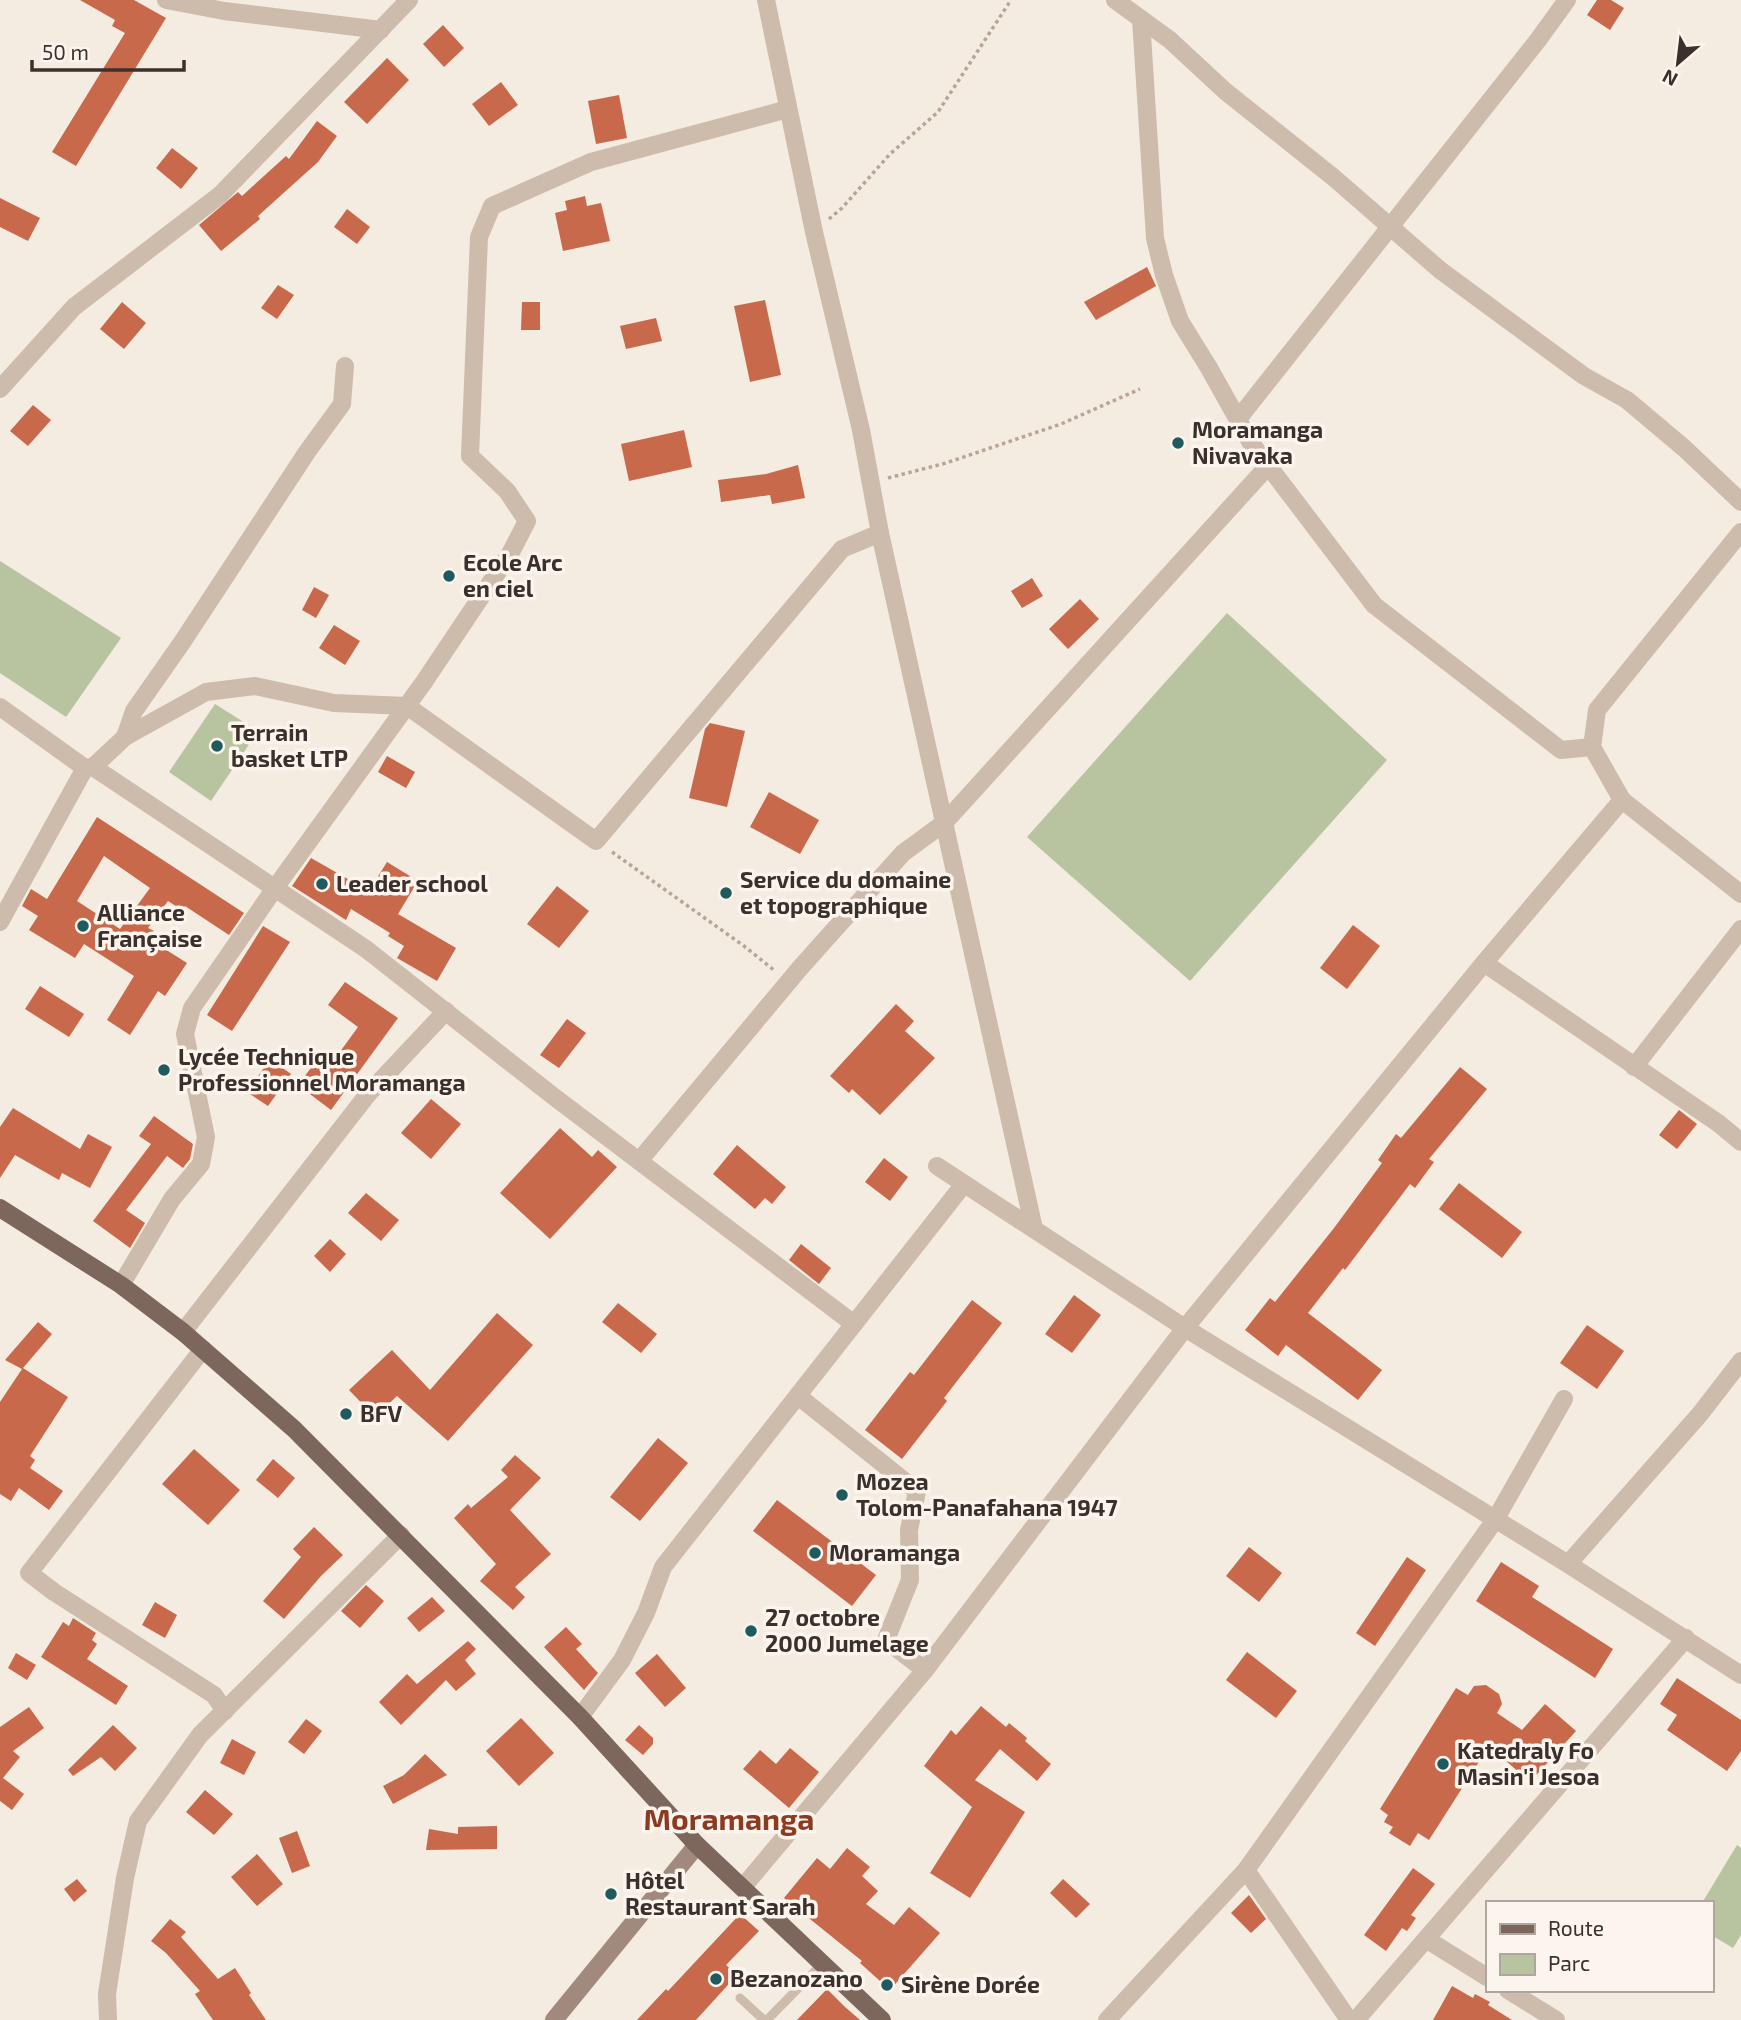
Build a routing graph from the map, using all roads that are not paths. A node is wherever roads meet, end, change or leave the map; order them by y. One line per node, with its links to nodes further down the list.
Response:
1 (166, 0): 6 (street)
2 (409, 0): 8 (street)
3 (765, 0): 9 (street)
4 (1567, 0): 10 (street)
5 (1122, 2): 7 (street)
6 (204, 4): 8 (street)
7 (1141, 19): 10 (street); 13 (street)
8 (381, 30): 12 (street)
9 (788, 109): 17 (street); 18 (street)
10 (1391, 226): 13 (street); 15 (street)
11 (345, 366): 20 (street)
12 (0, 389)
13 (1238, 419): 14 (street)
14 (1268, 466): 21 (street); 24 (street)
15 (1741, 502)
16 (1741, 532): 21 (street)
17 (880, 533): 18 (street); 24 (street)
18 (407, 706): 20 (street); 25 (street)
19 (0, 707): 22 (street)
20 (125, 737): 22 (street)
21 (1592, 747): 23 (street)
22 (89, 767): 25 (street); 27 (street)
23 (1622, 800): 26 (street); 29 (street)
24 (944, 823): 33 (street); 37 (street)
25 (275, 888): 30 (street); 38 (street)
26 (1741, 894)
27 (0, 922)
28 (1741, 929): 31 (street)
29 (1484, 964): 31 (street); 40 (street)
30 (446, 1011): 33 (street); 41 (street)
31 (1634, 1067): 32 (street)
32 (1741, 1142)
33 (639, 1161): 39 (street)
34 (937, 1166): 35 (street)
35 (964, 1184): 37 (street); 39 (street)
36 (0, 1208): 38 (main road)
37 (1034, 1229): 40 (street)
38 (121, 1285): 41 (main road)
39 (854, 1324): 44 (street)
40 (1185, 1328): 46 (street); 50 (street)
41 (183, 1332): 42 (main road)
42 (204, 1349): 47 (main road); 52 (street)
43 (1741, 1361): 48 (street)
44 (798, 1395): 50 (street); 53 (street)
45 (1564, 1399): 46 (street)
46 (1495, 1520): 48 (street); 55 (street)
47 (401, 1535): 52 (street); 53 (main road)
48 (1568, 1564): 49 (street)
49 (1686, 1638): 51 (street); 57 (street)
50 (925, 1670): 56 (street)
51 (1741, 1675)
52 (225, 1711): 62 (street)
53 (580, 1717): 54 (main road)
54 (697, 1845): 56 (main road); 63 (main road)
55 (1246, 1870): 66 (street); 67 (street)
56 (743, 1886): 58 (main road)
57 (1426, 1939): 59 (street); 68 (street)
58 (823, 1963): 64 (lane); 65 (main road)
59 (1486, 1976)
60 (1511, 1992): 69 (street)
61 (740, 1997): 64 (lane)
62 (108, 2020)
63 (554, 2020)
64 (766, 2020)
65 (882, 2020)
66 (1107, 2020)
67 (1349, 2020)
68 (1356, 2020)
69 (1556, 2020)

